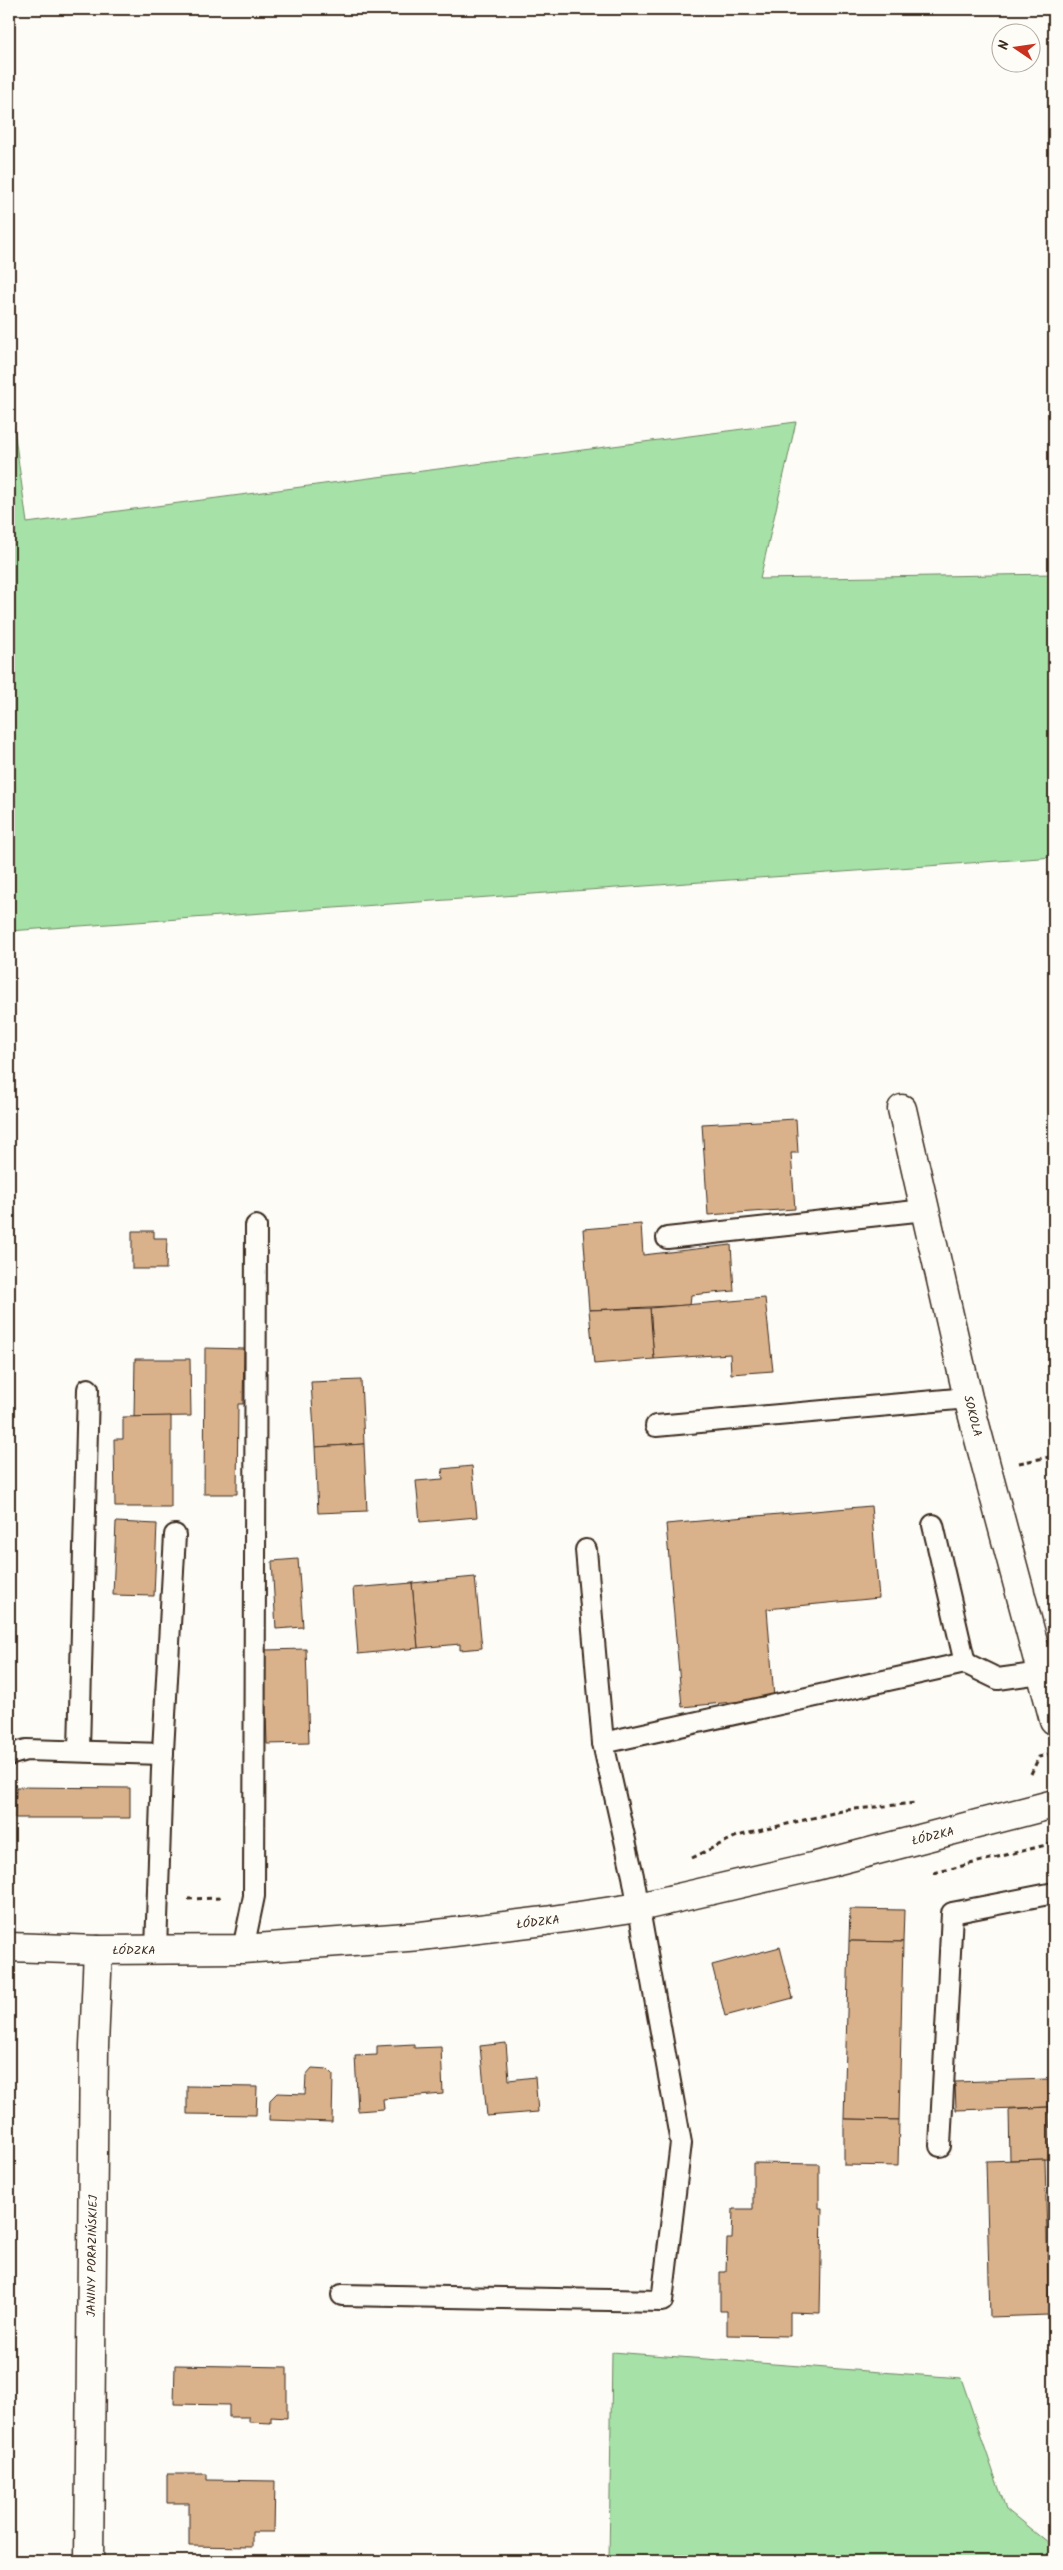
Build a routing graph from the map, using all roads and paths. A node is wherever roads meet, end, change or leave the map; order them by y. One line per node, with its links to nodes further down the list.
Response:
1 (902, 1109): 2 (street, SOKOLA)
2 (925, 1210): 4 (lane); 6 (street, SOKOLA)
3 (256, 1226): 24 (lane)
4 (667, 1238)
5 (88, 1389): 15 (lane)
6 (968, 1398): 7 (lane); 12 (street, SOKOLA)
7 (656, 1426)
8 (933, 1525): 11 (lane)
9 (175, 1535): 17 (lane)
10 (586, 1550): 14 (lane)
11 (965, 1663): 12 (lane); 14 (lane)
12 (1040, 1673): 13 (street, SOKOLA)
13 (1053, 1708)
14 (603, 1743): 26 (lane)
15 (79, 1750): 17 (lane); 18 (lane)
16 (1054, 1753): 19 (path)
17 (163, 1754): 25 (lane)
18 (9, 1756)
19 (1030, 1776)
20 (916, 1803): 22 (path)
21 (1054, 1804): 26 (street, ŁÓDZKA)
22 (685, 1861)
23 (1054, 1893): 31 (lane)
24 (254, 1896): 25 (path); 28 (lane)
25 (159, 1900): 30 (lane)
26 (639, 1907): 28 (street, ŁÓDZKA); 32 (lane)
27 (9, 1947): 29 (street, ŁÓDZKA)
28 (243, 1949): 30 (street, ŁÓDZKA)
29 (98, 1950): 30 (street, ŁÓDZKA); 33 (street, JANINY PORAZIŃSKIEJ)
30 (156, 1950)
31 (940, 2146)
32 (342, 2295)
33 (89, 2561)

